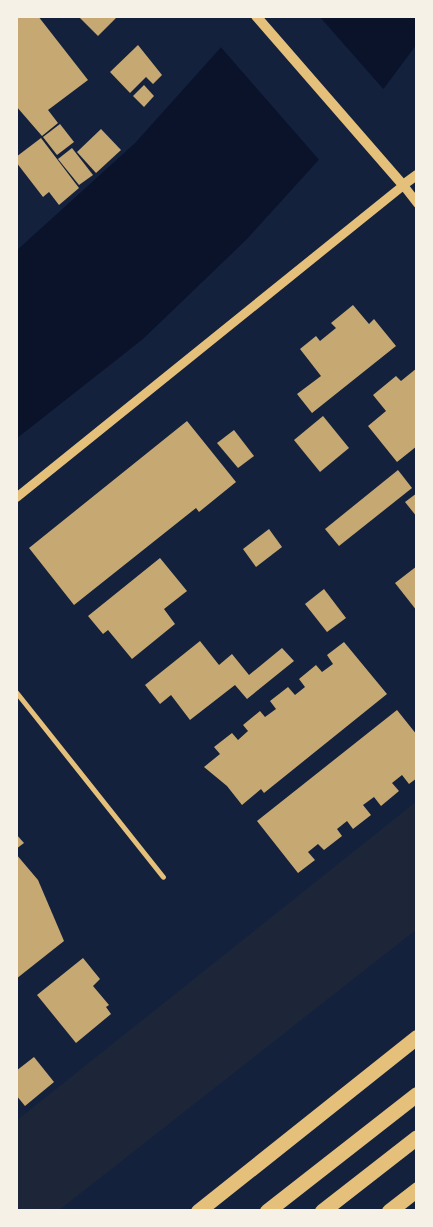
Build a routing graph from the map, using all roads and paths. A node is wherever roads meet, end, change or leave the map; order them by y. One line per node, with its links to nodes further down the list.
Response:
1 (256, 16): 3 (main road)
2 (417, 175): 3 (main road)
3 (403, 185): 4 (street); 5 (street)
4 (417, 203)
5 (16, 497)
6 (16, 692): 7 (street)
7 (163, 877)
8 (417, 1037): 12 (highway)
9 (417, 1094): 13 (highway)
10 (417, 1137): 14 (highway)
11 (417, 1189): 15 (highway)
12 (198, 1211)
13 (267, 1211)
14 (322, 1211)
15 (389, 1211)

